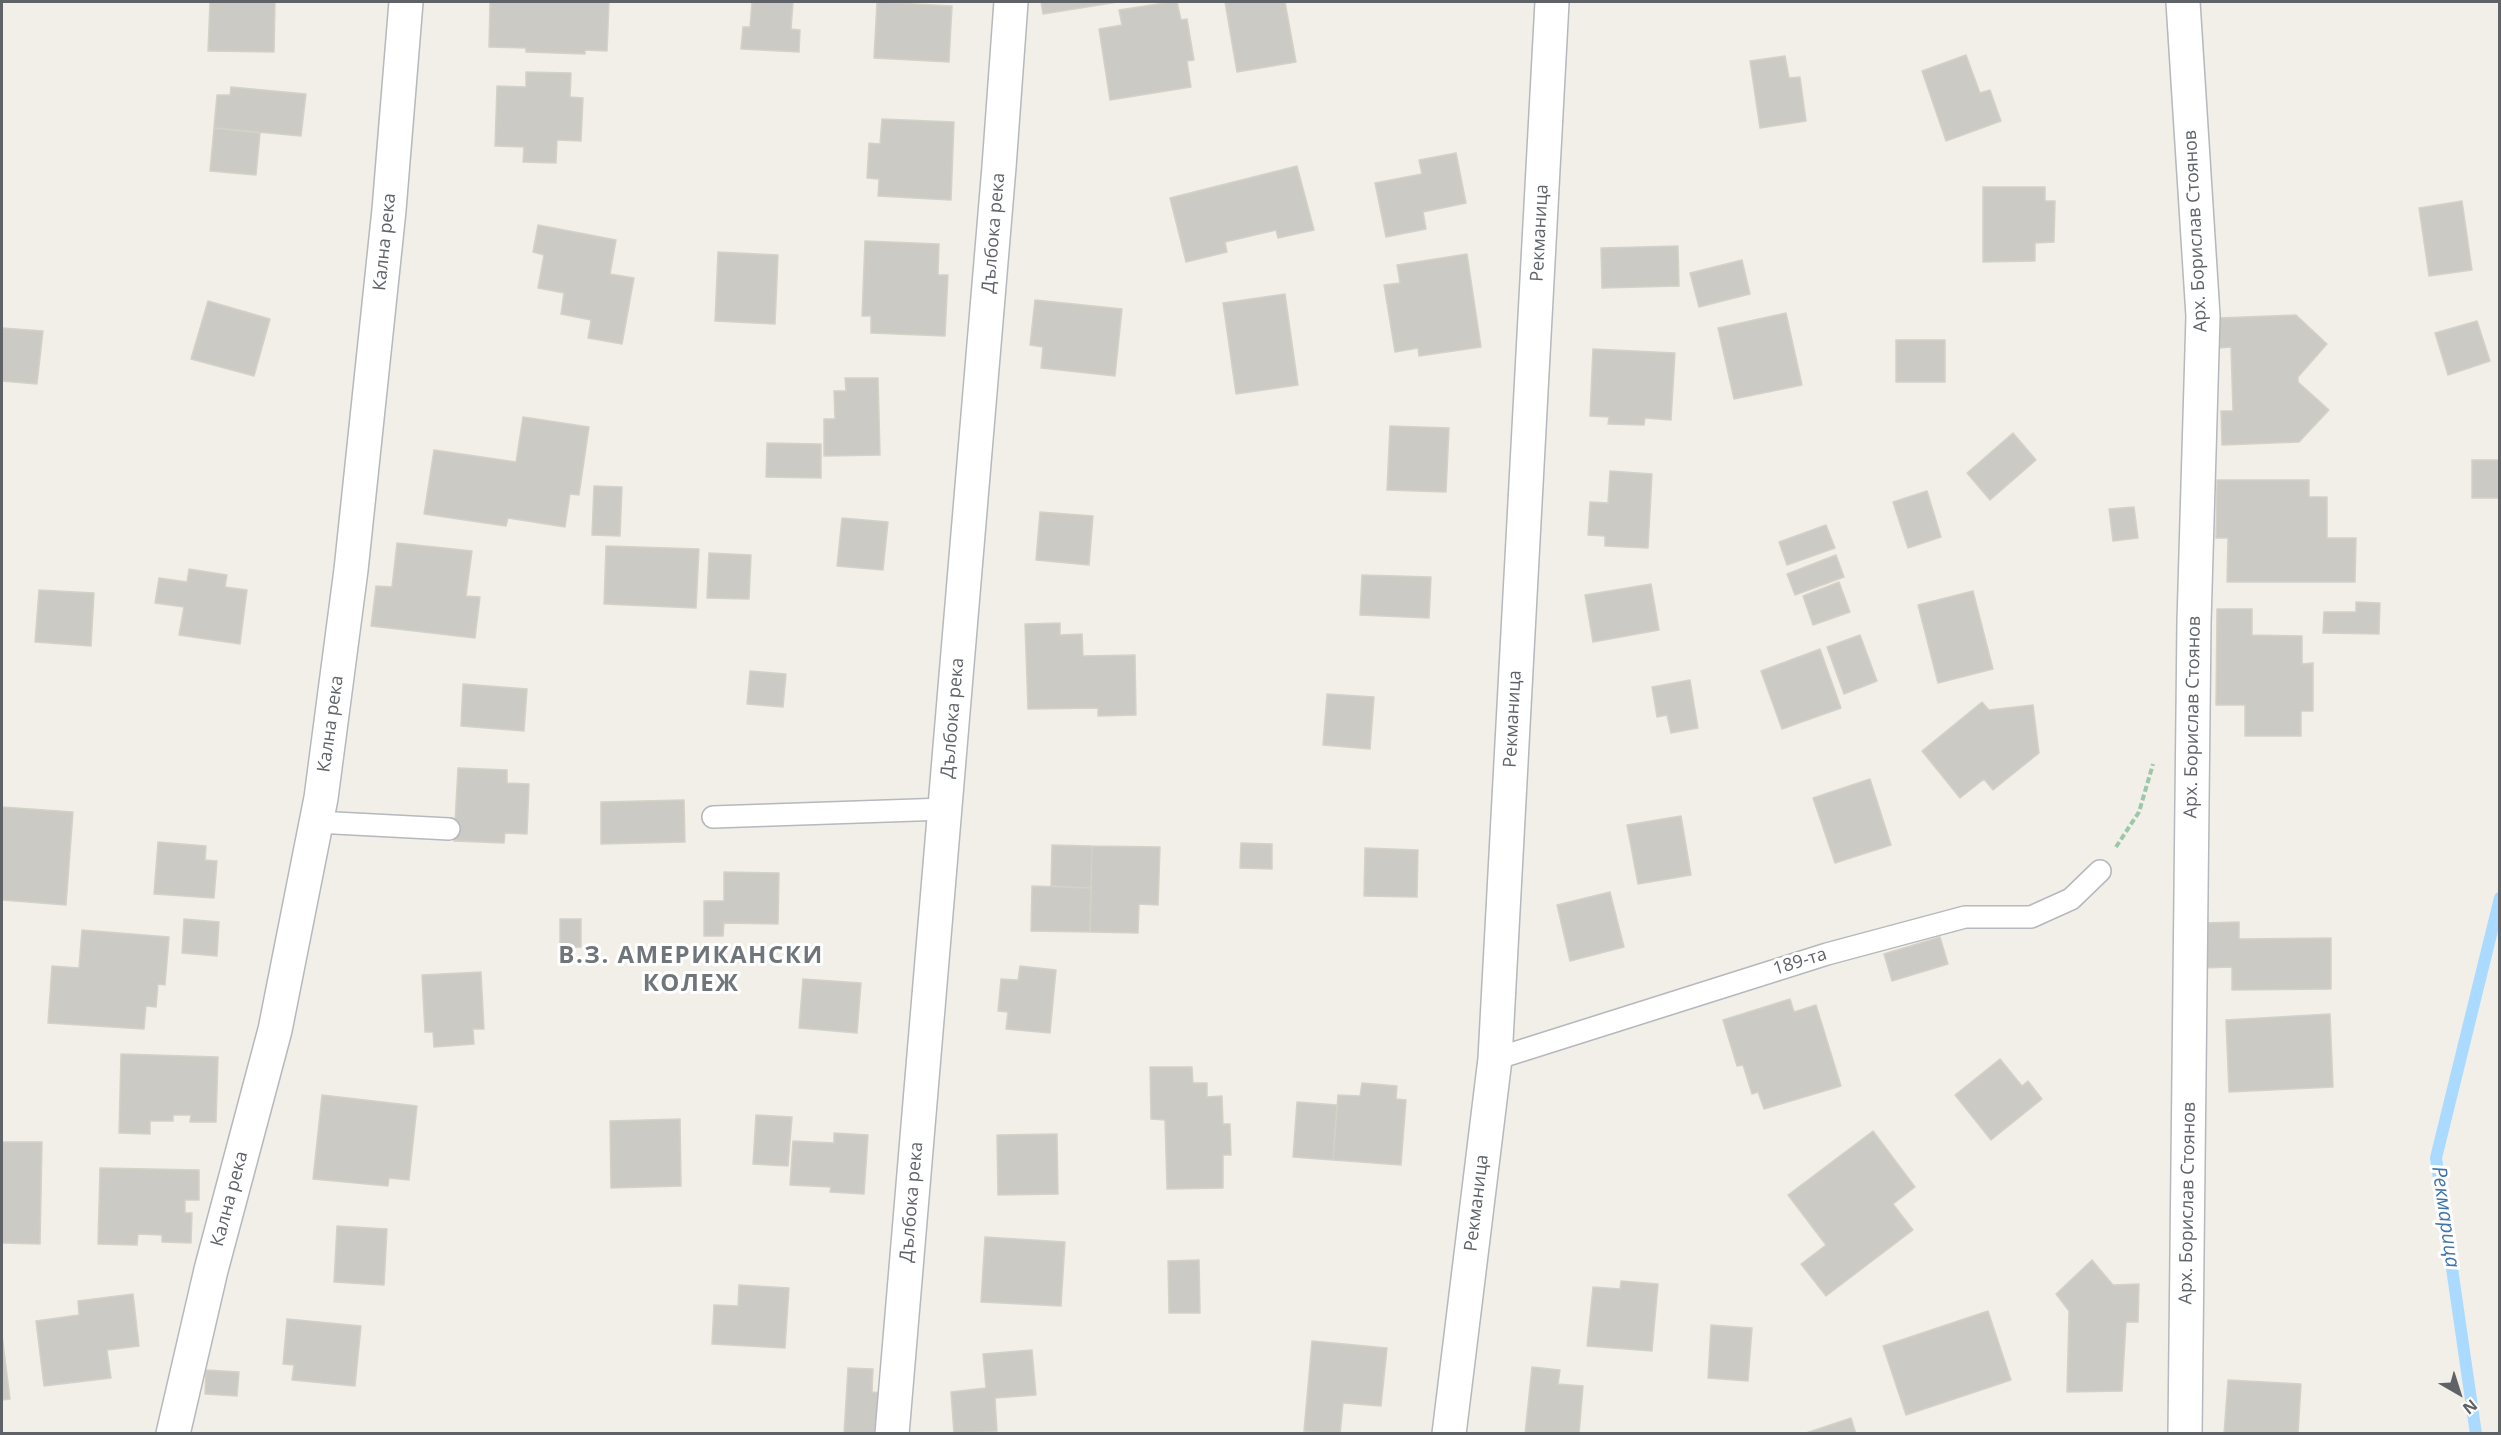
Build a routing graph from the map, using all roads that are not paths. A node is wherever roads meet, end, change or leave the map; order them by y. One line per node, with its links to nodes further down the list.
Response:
1 (406, 2): 7 (street, Кална река)
2 (1011, 2): 5 (street, Дълбока река)
3 (1552, 2): 10 (street, Рекманица)
4 (2183, 2): 14 (street, Арх. Борислав Стоянов)
5 (945, 810): 6 (lane); 12 (street, Дълбока река)
6 (713, 817)
7 (316, 822): 8 (lane); 11 (street, Кална река)
8 (449, 829)
9 (2100, 871): 10 (lane, 189-та)
10 (1495, 1059): 13 (street, Рекманица)
11 (174, 1434)
12 (892, 1434)
13 (1449, 1434)
14 (2184, 1434)

